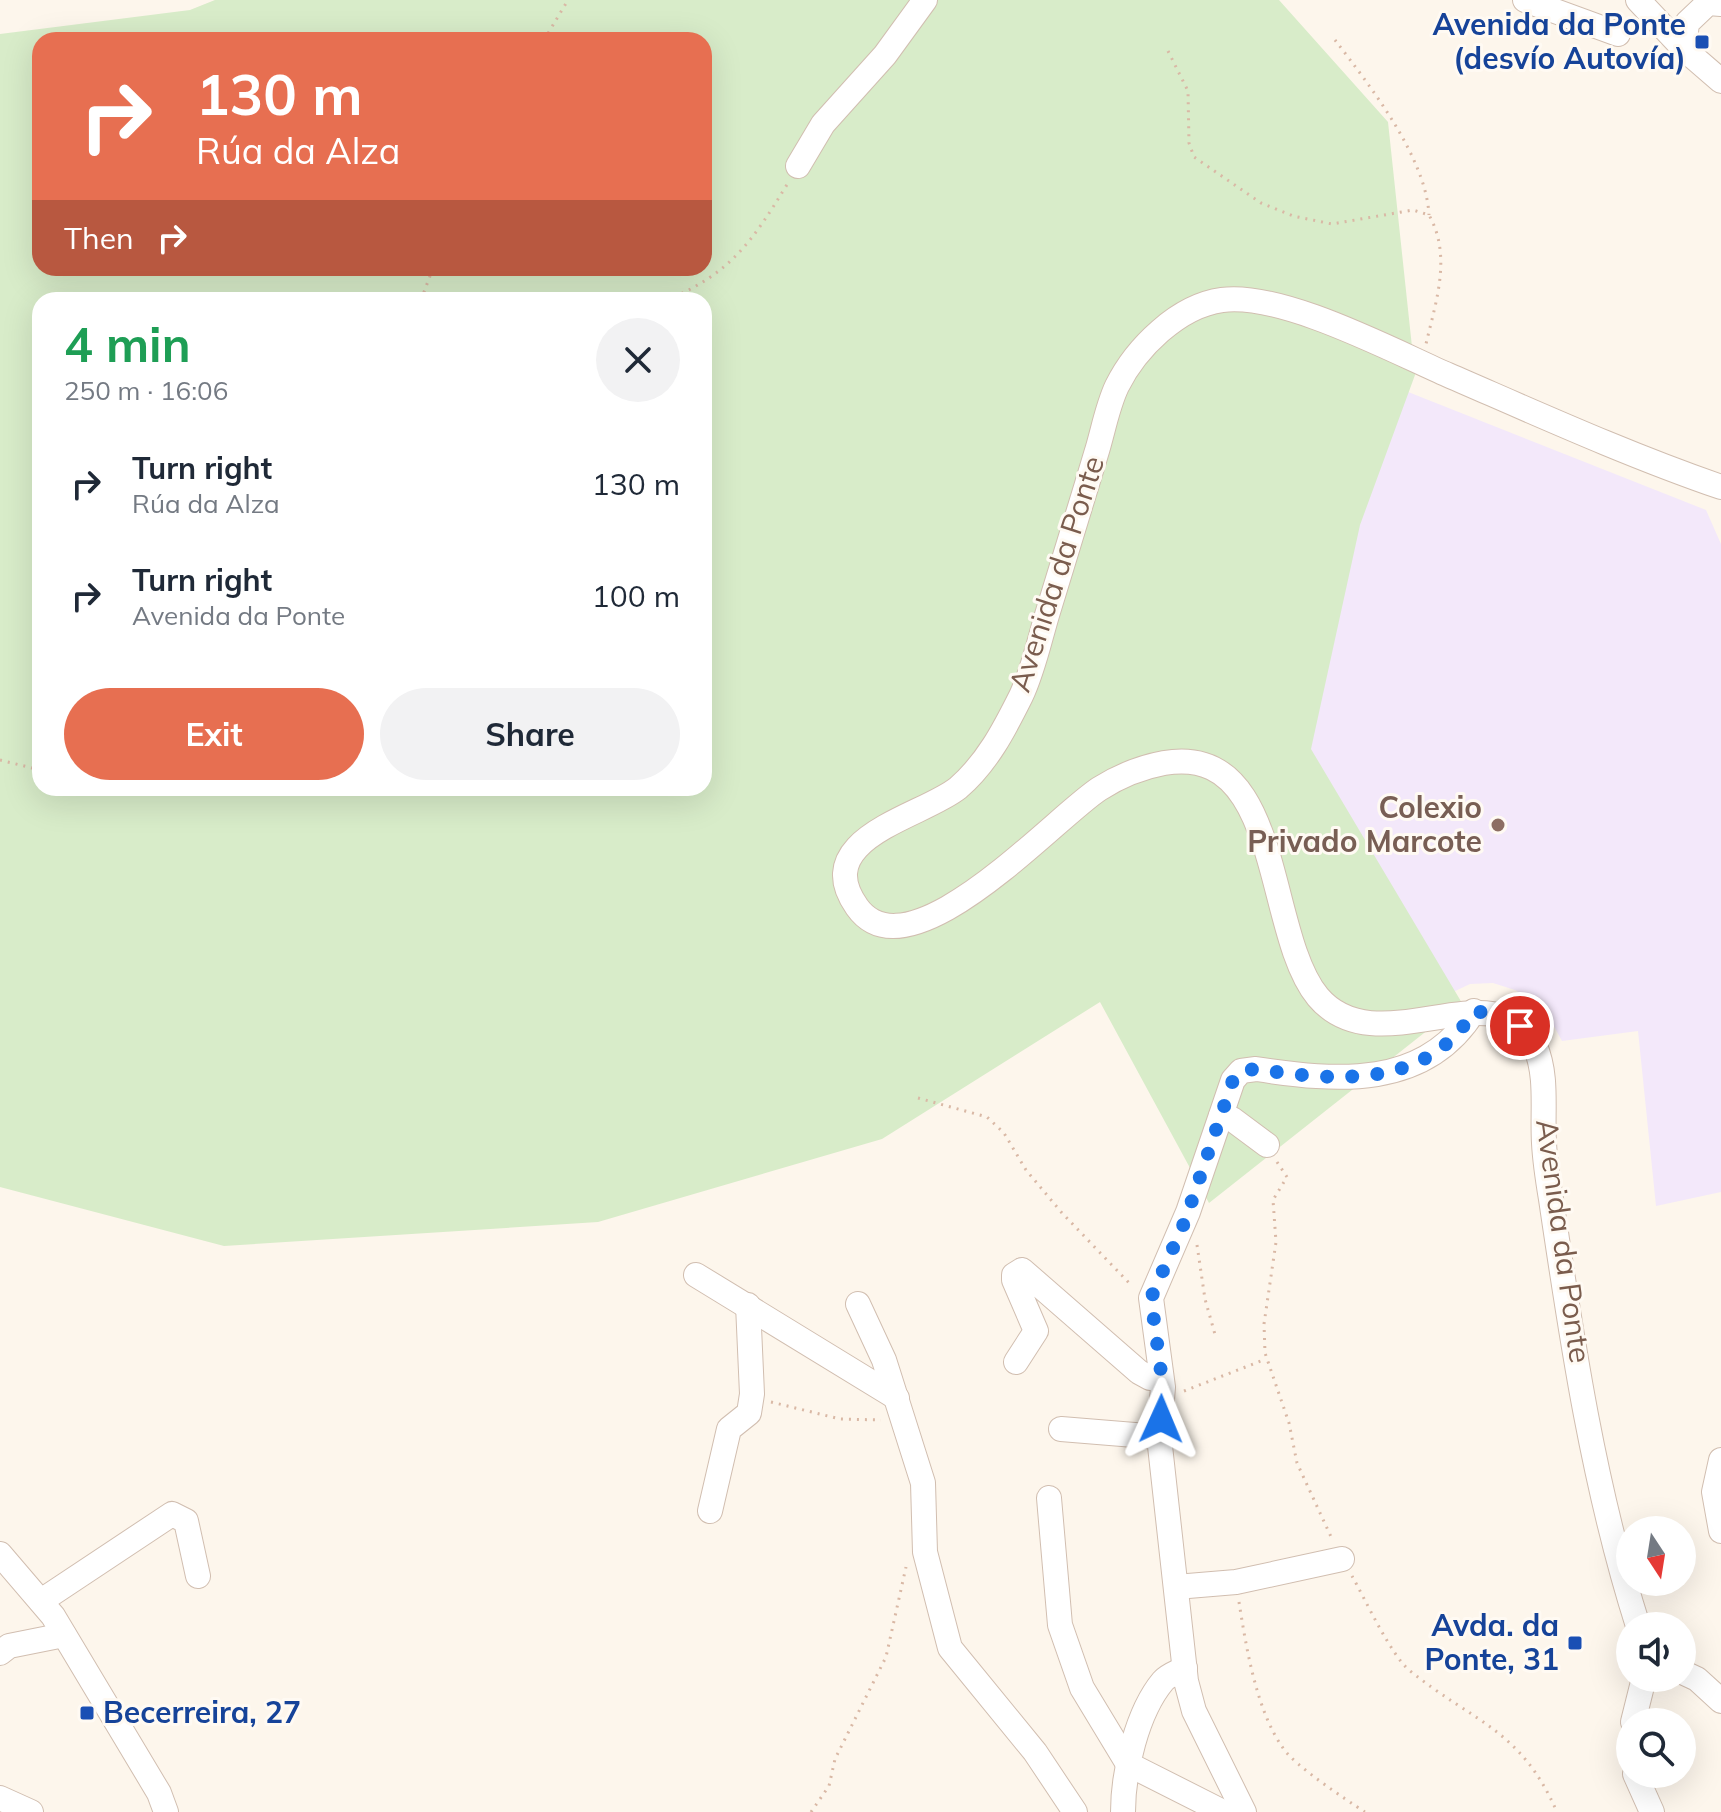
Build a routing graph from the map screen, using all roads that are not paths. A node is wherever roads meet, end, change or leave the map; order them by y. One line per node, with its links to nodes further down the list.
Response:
1 (925, 0): 8 (street)
2 (1525, 0): 5 (street)
3 (1715, 3): 4 (street); 6 (street)
4 (1649, 4): 6 (street)
5 (1618, 34)
6 (1684, 49): 7 (street)
7 (1721, 81)
8 (798, 166)
9 (1721, 487): 10 (street, Avenida da Ponte)
10 (1474, 1011): 11 (street); 30 (street, Avenida da Ponte)
11 (1221, 1116): 12 (street); 17 (street)
12 (1267, 1145)
13 (696, 1275): 15 (street)
14 (858, 1304): 18 (street)
15 (748, 1305): 18 (street); 23 (street)
16 (1016, 1362): 17 (street)
17 (1162, 1388): 20 (street)
18 (901, 1409): 42 (street)
19 (1061, 1429): 20 (street)
20 (1159, 1437): 28 (street)
21 (1721, 1460): 24 (street)
22 (1049, 1498): 36 (street)
23 (710, 1511)
24 (1721, 1531)
25 (0, 1554): 29 (street)
26 (1342, 1559): 28 (street)
27 (198, 1576): 29 (street)
28 (1176, 1587): 33 (street)
29 (41, 1601): 31 (street)
30 (1633, 1612)
31 (64, 1635): 32 (street); 41 (street)
32 (0, 1653)
33 (1185, 1668): 36 (street); 45 (street)
34 (1696, 1678): 35 (street)
35 (1721, 1701)
36 (1128, 1764): 43 (street); 44 (street)
37 (1638, 1788): 39 (street)
38 (0, 1798): 40 (street)
39 (1643, 1808)
40 (31, 1812)
41 (166, 1812)
42 (1075, 1812)
43 (1123, 1812)
44 (1223, 1812)
45 (1244, 1812)

